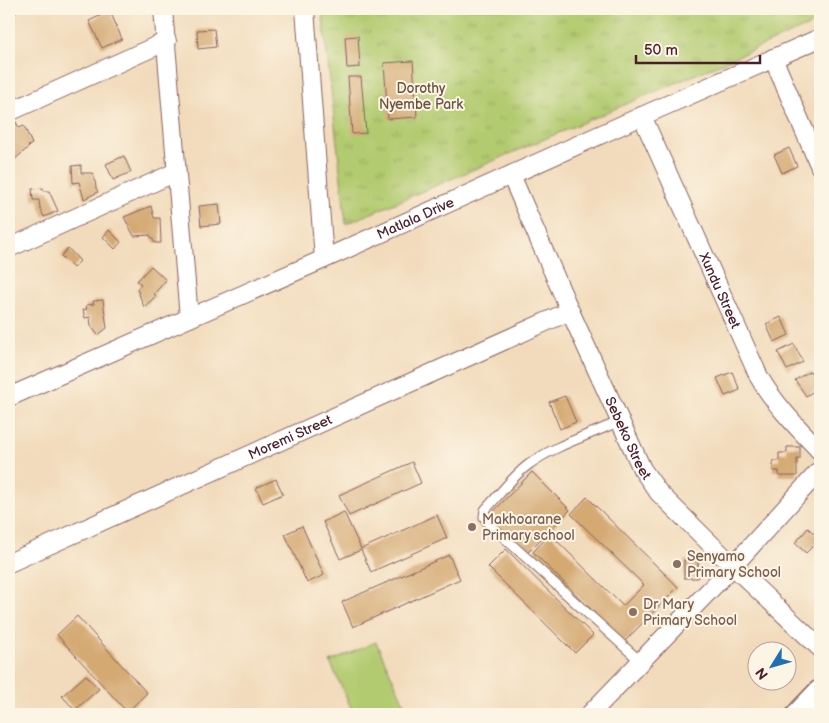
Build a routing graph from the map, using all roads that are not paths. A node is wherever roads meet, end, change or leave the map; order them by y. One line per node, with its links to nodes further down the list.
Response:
1 (163, 9): 4 (street)
2 (305, 9): 12 (street)
3 (820, 38): 5 (street, Matlala Drive)
4 (166, 41): 6 (street); 9 (street)
5 (773, 58): 7 (street, Matlala Drive); 8 (street)
6 (9, 112)
7 (642, 116): 10 (street, Matlala Drive); 17 (street, Xundu Street)
8 (820, 167)
9 (176, 172): 11 (street); 14 (street)
10 (511, 175): 12 (street, Matlala Drive); 13 (street, Sebeko Street)
11 (9, 248)
12 (324, 259): 14 (street, Matlala Drive)
13 (570, 311): 16 (street, Sebeko Street); 19 (street, Moremi Street)
14 (189, 318): 15 (street, Matlala Drive)
15 (9, 397)
16 (620, 421): 20 (street, Sebeko Street); 22 (lane)
17 (820, 452)
18 (820, 470): 20 (street)
19 (9, 563)
20 (733, 566): 21 (street, Sebeko Street); 22 (street)
21 (820, 648)
22 (641, 662): 24 (street)
23 (820, 692): 25 (main road)
24 (590, 714)
25 (800, 714)

